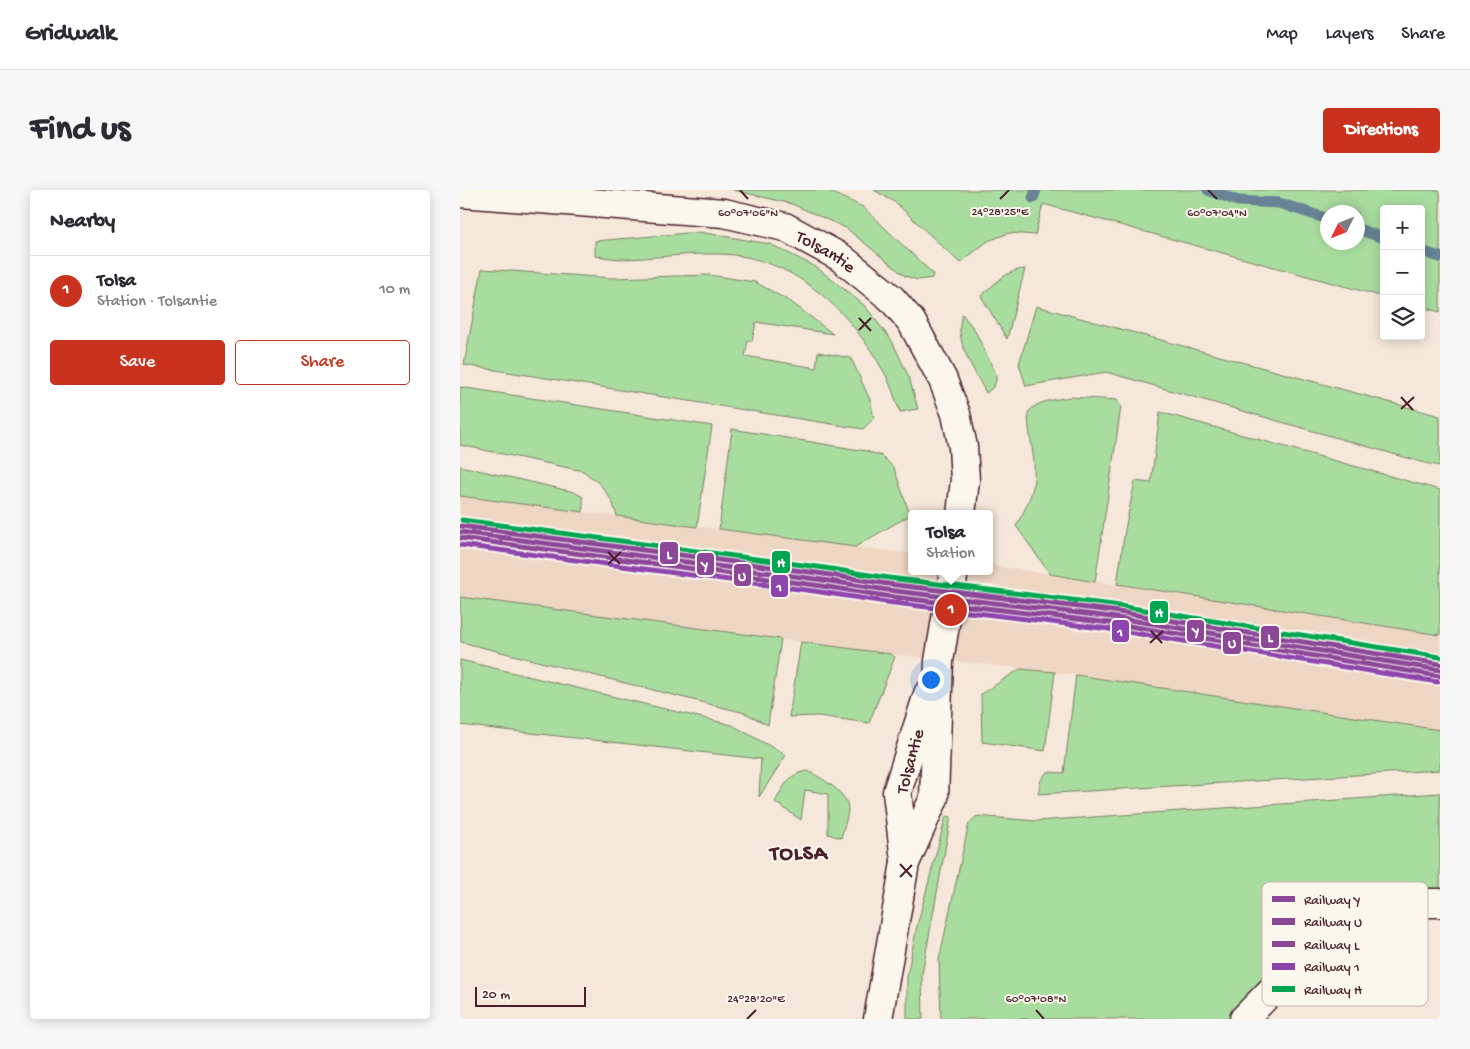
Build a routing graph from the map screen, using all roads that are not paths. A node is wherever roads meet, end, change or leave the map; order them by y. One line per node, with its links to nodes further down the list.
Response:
1 (460, 193): 2 (street, Tolsantie)
2 (962, 510)
3 (953, 575): 4 (street, Tolsantie)
4 (938, 662): 5 (street, Tolsantie); 5 (street, Tolsantie)
5 (905, 863): 7 (street, Tolsantie)
6 (1262, 1000): 8 (street)
7 (878, 1019)
8 (1244, 1019)

